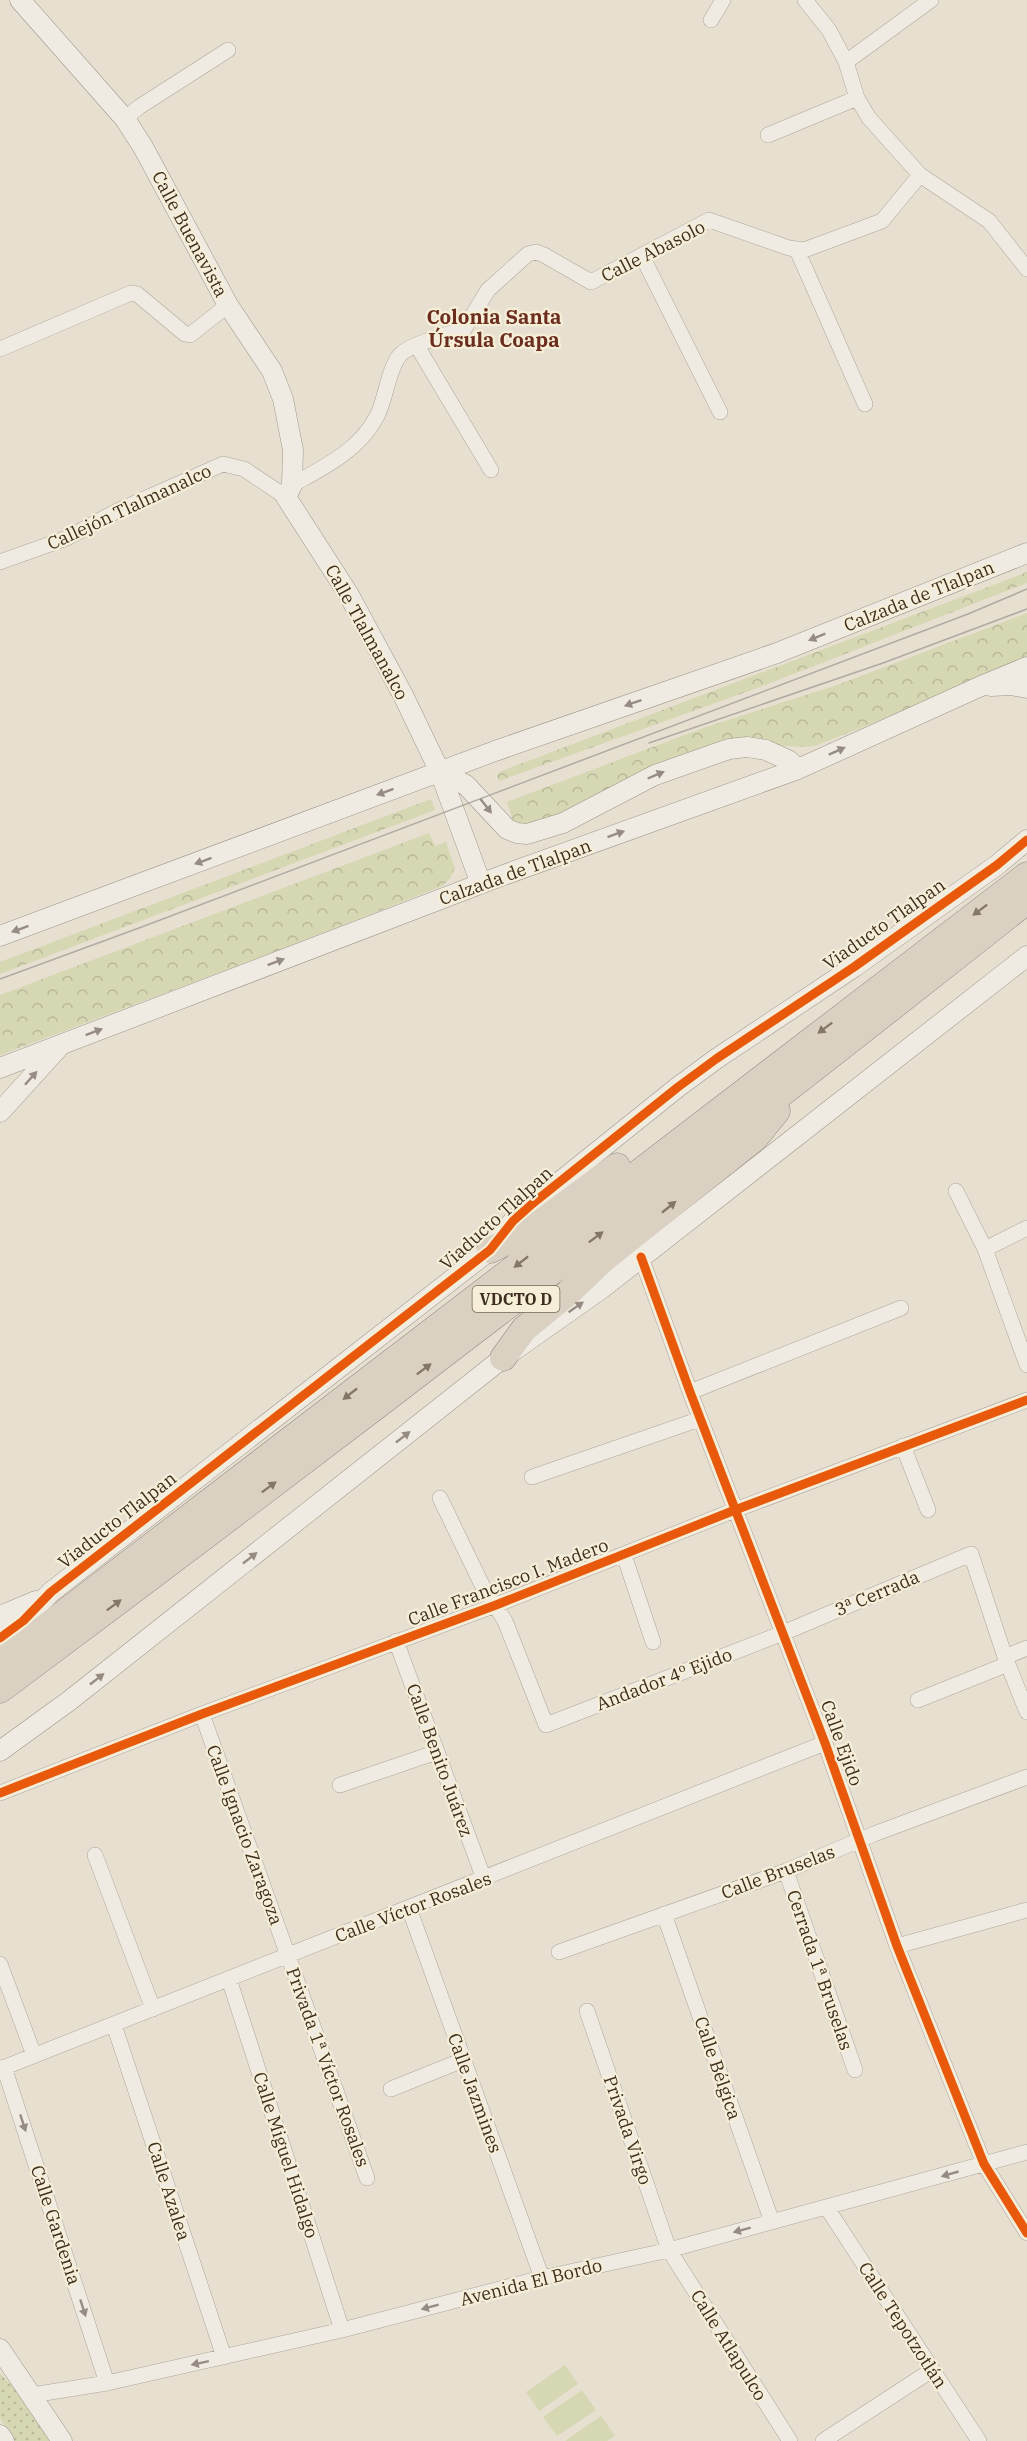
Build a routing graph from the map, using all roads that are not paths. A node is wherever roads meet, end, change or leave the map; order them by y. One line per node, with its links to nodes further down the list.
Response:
1 (20, 0): 9 (main road, Calle Buenavista)
2 (723, 0): 5 (street)
3 (804, 0): 7 (street)
4 (931, 0): 7 (street)
5 (711, 20)
6 (228, 50): 9 (street)
7 (846, 62): 8 (street)
8 (857, 98): 10 (street); 11 (street)
9 (125, 119): 15 (main road, Calle Buenavista)
10 (768, 135)
11 (920, 175): 12 (street); 14 (street)
12 (796, 250): 13 (street, Calle Abasolo); 18 (street)
13 (642, 256): 16 (street, Calle Abasolo); 19 (street)
14 (1027, 269)
15 (228, 305): 17 (street); 21 (main road, Calle Buenavista)
16 (417, 346): 20 (street); 21 (street, Calle Abasolo)
17 (0, 349)
18 (865, 404)
19 (720, 412)
20 (491, 470)
21 (289, 491): 23 (street, Callejón Tlalmanalco); 28 (main road, Calle Tlalmanalco)
22 (1027, 553): 28 (main road, Calzada de Tlalpan, one-way to 28)
23 (0, 562)
24 (1027, 667): 25 (main road, Calzada de Tlalpan)
25 (979, 687): 26 (main road); 27 (main road, Calzada de Tlalpan, one-way to 25)
26 (1027, 688)
27 (798, 768): 28 (main road, one-way to 27); 31 (main road, Calzada de Tlalpan, one-way to 27)
28 (440, 772): 31 (main road, Calle Tlalmanalco); 33 (main road, Calzada de Tlalpan, one-way to 33)
29 (1027, 840): 43 (main road, Viaducto Tlalpan)
30 (1027, 875): 39 (highway, VDCTO D, one-way to 39)
31 (481, 884): 35 (main road, Calzada de Tlalpan, one-way to 31)
32 (1027, 901): 37 (highway, VDCTO D)
33 (0, 936)
34 (1027, 956): 44 (main road)
35 (62, 1044): 36 (main road, Calzada de Tlalpan); 38 (main road, one-way to 35)
36 (0, 1068)
37 (787, 1090): 46 (highway, one-way to 37); 67 (highway, VDCTO D, one-way to 37)
38 (0, 1112)
39 (711, 1115): 43 (highway); 66 (highway, VDCTO D, one-way to 66)
40 (956, 1191): 42 (street)
41 (1027, 1228): 42 (street)
42 (985, 1249): 47 (street)
43 (490, 1250): 57 (main road, Viaducto Tlalpan)
44 (641, 1257): 46 (main road, one-way to 44); 48 (street, Calle Ejido)
45 (901, 1308): 48 (street)
46 (502, 1358): 69 (main road, one-way to 46)
47 (1027, 1365)
48 (690, 1392): 50 (street, Calle Ejido)
49 (1027, 1400): 51 (street, Calle Francisco I. Madero)
50 (700, 1419): 52 (street); 54 (street, Calle Ejido)
51 (903, 1446): 54 (street, Calle Francisco I. Madero); 55 (street)
52 (532, 1477)
53 (440, 1498): 58 (street)
54 (735, 1510): 56 (street, Calle Francisco I. Madero); 60 (street, Calle Ejido)
55 (928, 1510)
56 (624, 1555): 58 (street, Calle Francisco I. Madero); 63 (street)
57 (51, 1592): 59 (main road); 61 (main road, Viaducto Tlalpan)
58 (496, 1605): 60 (street, Andador 4º Ejido); 62 (street, Calle Francisco I. Madero)
59 (0, 1616)
60 (783, 1633): 65 (street, 3ª Cerrada); 73 (street, Calle Ejido)
61 (0, 1638)
62 (396, 1641): 71 (street, Calle Francisco I. Madero); 75 (street, Calle Benito Juárez)
63 (653, 1642)
64 (1027, 1647): 65 (street)
65 (1006, 1660): 68 (street); 70 (street)
66 (0, 1662)
67 (0, 1690)
68 (918, 1700)
69 (69, 1701): 72 (main road); 74 (main road)
70 (1027, 1712)
71 (202, 1714): 78 (street, Calle Francisco I. Madero); 88 (street, Calle Ignacio Zaragoza)
72 (0, 1733)
73 (825, 1743): 79 (street, Calle Ejido); 82 (street, Calle Víctor Rosales)
74 (0, 1752)
75 (437, 1752): 77 (street); 82 (street, Calle Benito Juárez)
76 (1027, 1777): 79 (street, Calle Bruselas)
77 (340, 1785)
78 (0, 1793)
79 (859, 1841): 81 (street, Calle Bruselas); 86 (street, Calle Ejido)
80 (95, 1855): 91 (street)
81 (786, 1871): 85 (street, Calle Bruselas); 97 (street, Cerrada 1ª Bruselas)
82 (484, 1879): 83 (street, Calle Víctor Rosales)
83 (409, 1908): 88 (street, Calle Víctor Rosales); 95 (street, Calle Jazmines)
84 (1027, 1910): 86 (street)
85 (664, 1914): 87 (street, Calle Bruselas); 103 (street, Calle Bélgica)
86 (897, 1946): 100 (street, Calle Ejido)
87 (559, 1952)
88 (288, 1956): 90 (street, Calle Víctor Rosales); 101 (street, Privada 1ª Víctor Rosales)
89 (0, 1964): 94 (street)
90 (229, 1979): 91 (street, Calle Víctor Rosales); 107 (street, Calle Miguel Hidalgo)
91 (153, 2009): 93 (street, Calle Víctor Rosales)
92 (587, 2011): 105 (street, Privada Virgo)
93 (114, 2025): 94 (street, Calle Víctor Rosales); 109 (street, Calle Azalea)
94 (34, 2055): 96 (street, Calle Víctor Rosales)
95 (463, 2060): 98 (street); 106 (street, Calle Jazmines)
96 (2, 2068): 111 (street, Calle Gardenia, one-way to 111)
97 (855, 2070)
98 (391, 2089)
99 (1027, 2152): 100 (street, Avenida El Bordo)
100 (984, 2164): 102 (street, Avenida El Bordo, one-way to 102); 104 (street, Calle Ejido)
101 (367, 2178)
102 (827, 2208): 103 (street, Avenida El Bordo); 110 (street, Calle Tepotzotlán)
103 (772, 2222): 105 (street, Avenida El Bordo, one-way to 105)
104 (1027, 2233)
105 (669, 2250): 106 (street, Avenida El Bordo); 116 (street, Calle Atlapulco)
106 (542, 2278): 107 (street, Avenida El Bordo, one-way to 107)
107 (342, 2330): 109 (street, Avenida El Bordo)
108 (0, 2349): 112 (main road)
109 (224, 2357): 111 (street, Avenida El Bordo, one-way to 111)
110 (933, 2370): 117 (street); 118 (street, Calle Tepotzotlán)
111 (107, 2383): 112 (street, Avenida El Bordo)
112 (32, 2395): 115 (main road)
113 (0, 2435): 114 (main road)
114 (4, 2441)
115 (62, 2441)
116 (790, 2441)
117 (824, 2441)
118 (979, 2441)

